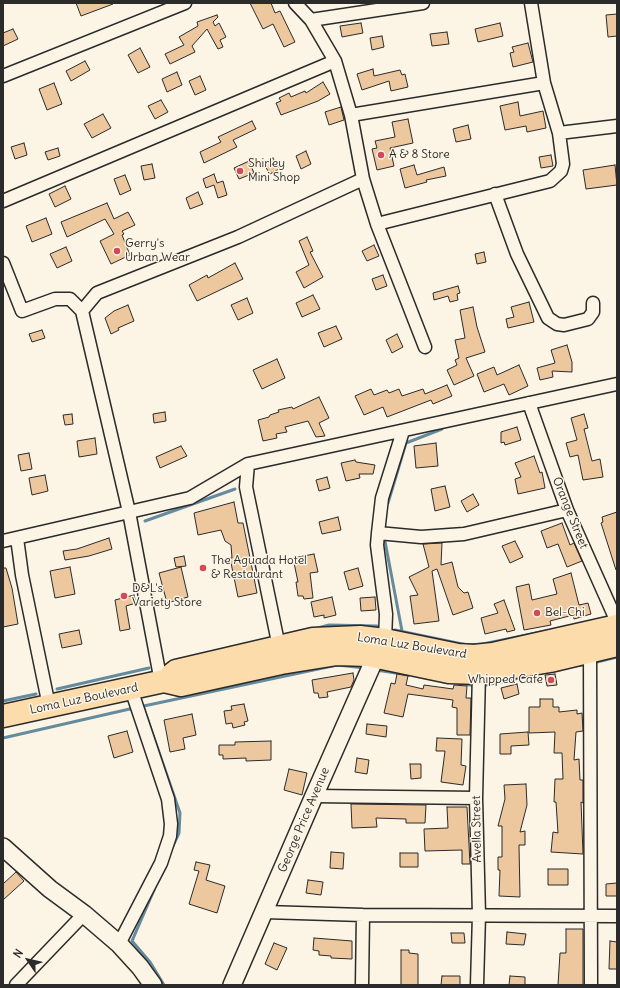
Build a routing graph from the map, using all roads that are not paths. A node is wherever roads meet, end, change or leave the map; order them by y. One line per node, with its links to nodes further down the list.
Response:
1 (185, 3): 7 (street)
2 (295, 3): 5 (street)
3 (423, 3): 5 (street)
4 (531, 3): 8 (street)
5 (311, 20): 6 (street)
6 (335, 61): 9 (street); 14 (street)
7 (3, 76)
8 (544, 82): 9 (street); 11 (street)
9 (351, 115): 12 (street)
10 (617, 126): 11 (street)
11 (559, 133): 13 (street)
12 (363, 179): 15 (street); 18 (street)
13 (495, 194): 15 (street); 17 (street)
14 (3, 201)
15 (377, 224): 19 (street)
16 (3, 263): 18 (street)
17 (593, 303)
18 (82, 311): 25 (street)
19 (425, 347)
20 (617, 384): 21 (street)
21 (529, 403): 22 (street); 24 (street, Orange Street)
22 (403, 430): 23 (street); 26 (street)
23 (248, 464): 25 (street); 32 (street)
24 (567, 510): 26 (street); 29 (street, Orange Street)
25 (130, 512): 27 (street); 36 (street)
26 (378, 533): 33 (street)
27 (17, 538): 28 (street); 38 (street)
28 (3, 541)
29 (617, 622)
30 (617, 626): 33 (highway, Loma Luz Boulevard)
31 (617, 645): 34 (highway, Loma Luz Boulevard)
32 (279, 647): 33 (highway, Loma Luz Boulevard); 36 (highway, Loma Luz Boulevard)
33 (381, 648): 35 (highway, Loma Luz Boulevard); 36 (highway, Loma Luz Boulevard); 40 (street, George Price Avenue)
34 (590, 652): 35 (highway, Loma Luz Boulevard); 47 (street)
35 (479, 673): 41 (street, Avella Street)
36 (162, 682): 37 (highway, Loma Luz Boulevard)
37 (130, 689): 38 (highway, Loma Luz Boulevard); 49 (street)
38 (49, 706): 39 (highway, Loma Luz Boulevard)
39 (3, 716)
40 (314, 796): 41 (street); 43 (street, George Price Avenue)
41 (476, 798): 45 (street, Avella Street)
42 (3, 847): 44 (street)
43 (265, 912): 46 (street); 52 (street, George Price Avenue)
44 (84, 914): 49 (street); 50 (street)
45 (478, 914): 46 (street); 47 (street); 54 (street, Avella Street)
46 (363, 915): 53 (street)
47 (592, 916): 48 (street); 55 (street)
48 (617, 916)
49 (119, 944): 51 (street)
50 (16, 985)
51 (153, 985)
52 (232, 985)
53 (362, 985)
54 (477, 985)
55 (591, 985)

